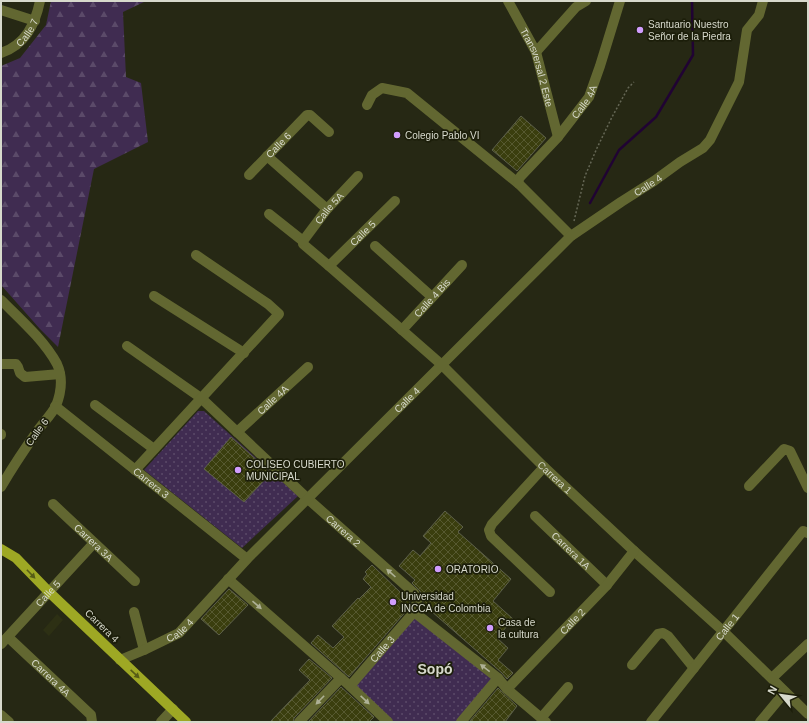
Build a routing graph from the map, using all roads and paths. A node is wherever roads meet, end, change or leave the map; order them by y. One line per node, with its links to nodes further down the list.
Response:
1 (40, 1): 7 (street, Calle 7)
2 (508, 1): 8 (street, Transversal 2 Este)
3 (586, 1): 8 (street)
4 (620, 1): 13 (street, Calle 4A)
5 (763, 1): 22 (street, Calle 4)
6 (1, 10): 7 (street)
7 (35, 21): 9 (street, Calle 7)
8 (536, 52): 13 (street, Transversal 2 Este)
9 (1, 53)
10 (634, 82): 21 (path)
11 (366, 105): 17 (street)
12 (329, 132): 14 (street, Calle 6)
13 (558, 137): 17 (street, Calle 4A)
14 (267, 156): 15 (street, Calle 6); 19 (street)
15 (249, 176)
16 (358, 176): 19 (street, Calle 5A)
17 (519, 184): 22 (street)
18 (395, 201): 27 (street, Calle 5)
19 (327, 209): 23 (street, Calle 5A)
20 (269, 214): 23 (street, Carrera 1)
21 (574, 221)
22 (571, 236): 35 (street, Calle 4)
23 (303, 241): 27 (street, Carrera 1)
24 (375, 246): 29 (street)
25 (196, 255): 33 (street)
26 (462, 265): 29 (street, Calle 4 Bis)
27 (329, 266): 31 (street, Carrera 1)
28 (154, 296): 33 (street)
29 (432, 297): 31 (street, Calle 4 Bis)
30 (1, 300): 37 (street)
31 (402, 330): 35 (street, Carrera 1)
32 (127, 346): 38 (street, Carrera 2)
33 (244, 353): 38 (street)
34 (1, 364): 37 (street)
35 (442, 365): 43 (street, Carrera 1); 49 (street, Calle 4)
36 (308, 367): 41 (street, Calle 4A)
37 (60, 374): 40 (street, Calle 6)
38 (201, 398): 41 (street, Carrera 2); 42 (street)
39 (95, 405): 42 (street)
40 (56, 406): 44 (street, Carrera 3); 45 (street, Calle 6)
41 (237, 432): 49 (street, Carrera 2)
42 (154, 449): 44 (street)
43 (544, 466): 55 (street, Carrera 1); 61 (street)
44 (135, 470): 56 (street, Carrera 3)
45 (4, 475): 47 (street, Calle 6)
46 (748, 486): 48 (street)
47 (1, 487)
48 (808, 488)
49 (308, 499): 56 (street, Calle 4); 63 (street, Carrera 2, one-way to 49)
50 (53, 504): 53 (street, Carrera 3A)
51 (535, 516): 59 (street, Carrera 1A)
52 (806, 532): 64 (street, Calle 1)
53 (94, 543): 58 (street, Carrera 3A); 60 (street, Calle 5)
54 (1, 549): 60 (main road, Carrera 4, one-way to 60)
55 (634, 551): 59 (street, Calle 2); 64 (street, Carrera 1)
56 (247, 559): 57 (street, Calle 4)
57 (228, 579): 67 (street, Calle 4); 71 (street, one-way to 71)
58 (135, 581)
59 (607, 585): 76 (street, Calle 2)
60 (49, 592): 65 (street, Calle 5); 68 (main road, Carrera 4)
61 (550, 592)
62 (134, 612): 67 (street)
63 (414, 612): 72 (street, one-way to 63); 74 (street, Calle 3)
64 (723, 631): 70 (street, Calle 1); 73 (street, Carrera 1)
65 (5, 640): 82 (street, Carrera 4A)
66 (808, 644): 73 (street)
67 (144, 650): 68 (street, Calle 4)
68 (120, 660): 78 (main road, Carrera 4, one-way to 78)
69 (632, 665): 70 (street)
70 (694, 668): 89 (street, Calle 1)
71 (341, 678): 74 (street); 86 (street, one-way to 86)
72 (498, 678): 76 (street); 88 (street)
73 (772, 678): 77 (street, Carrera 1)
74 (350, 686): 87 (street, one-way to 87)
75 (568, 687): 81 (street)
76 (507, 688): 81 (street)
77 (785, 692): 79 (street, Carrera 1); 90 (street)
78 (173, 709): 84 (street); 85 (main road, Carrera 4)
79 (808, 714)
80 (1, 715): 83 (street)
81 (543, 720)
82 (92, 721)
83 (9, 722)
84 (161, 722)
85 (186, 722)
86 (299, 722)
87 (388, 722)
88 (461, 722)
89 (651, 722)
90 (760, 722)

